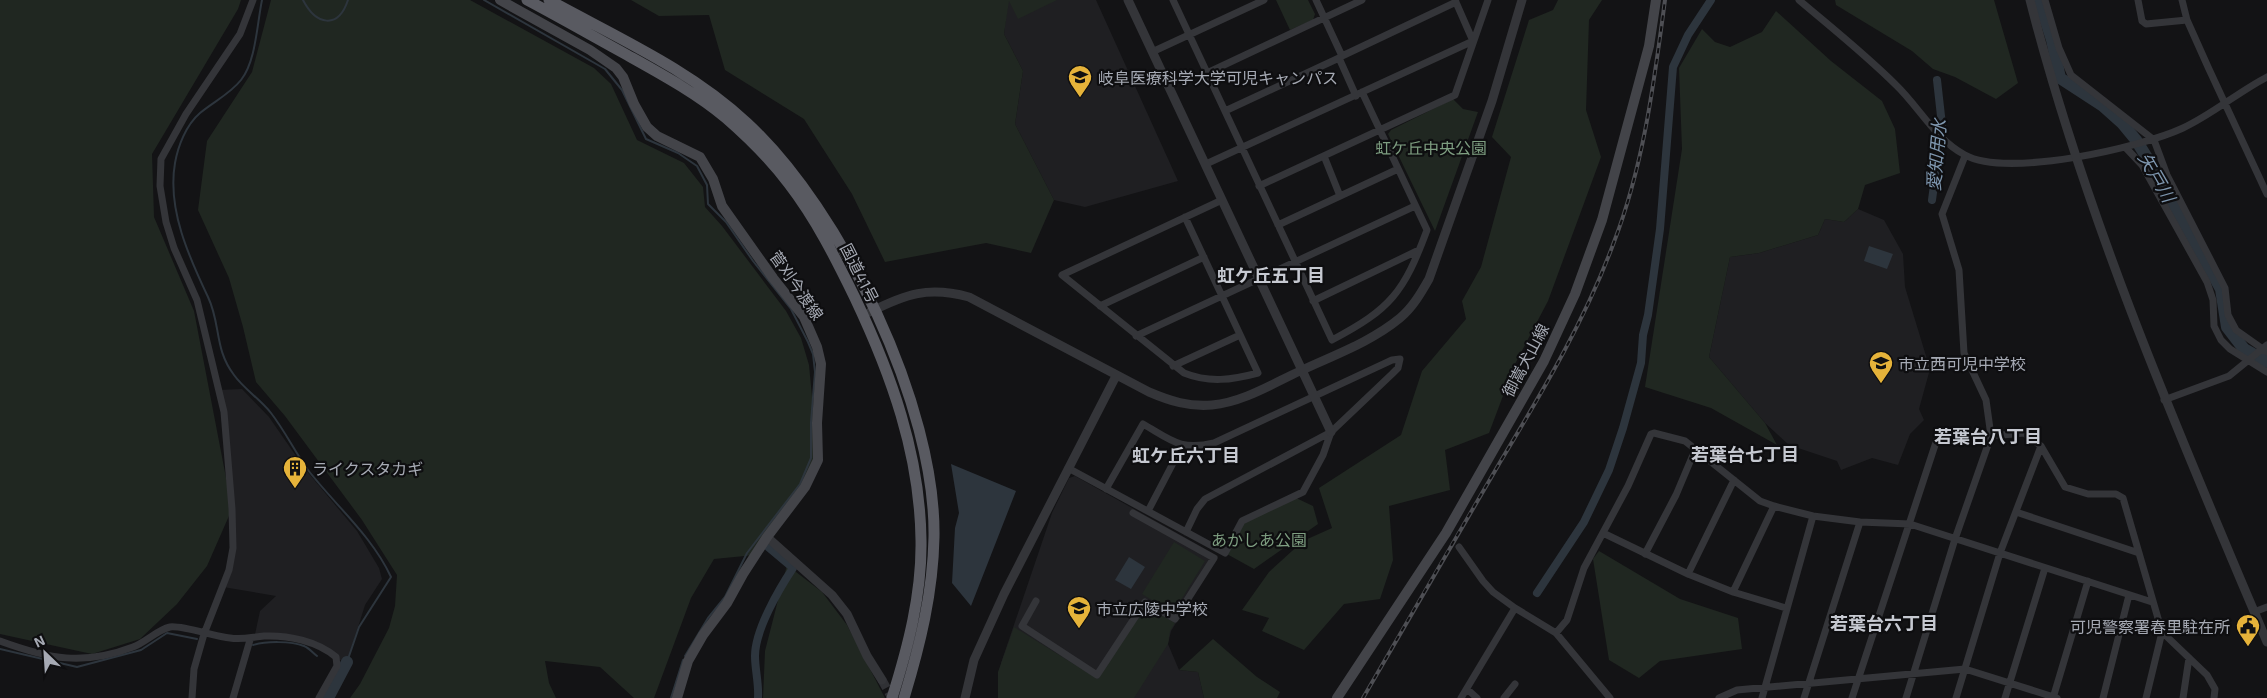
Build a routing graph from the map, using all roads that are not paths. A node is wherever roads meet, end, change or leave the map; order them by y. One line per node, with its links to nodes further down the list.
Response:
1 (253, 0): 101 (street)
2 (500, 0): 82 (main road, 菅刈今渡線)
3 (527, 0): 54 (highway, 国道41号)
4 (549, 0): 53 (highway, 国道41号)
5 (1128, 0): 23 (street)
6 (1173, 0): 21 (street)
7 (1264, 0): 21 (street)
8 (1316, 0): 19 (street)
9 (1362, 0): 19 (street)
10 (1488, 0): 22 (street)
11 (1522, 0): 60 (street)
12 (1656, 0): 122 (main road, 御嵩犬山線)
13 (1800, 0): 35 (street)
14 (2030, 0): 36 (street)
15 (2045, 0): 31 (street)
16 (2138, 0): 20 (street)
17 (2182, 0): 20 (street)
18 (1455, 1): 22 (street); 24 (street)
19 (1325, 18): 24 (street); 25 (street)
20 (2187, 20): 28 (street)
21 (1189, 35): 23 (street); 25 (street)
22 (1473, 41): 27 (street); 30 (street)
23 (1152, 52): 37 (street)
24 (1340, 57): 27 (street); 29 (street)
25 (1207, 73): 29 (street)
26 (2267, 77): 28 (street)
27 (1359, 94): 30 (street); 32 (street)
28 (2224, 104): 31 (street); 40 (street)
29 (1225, 111): 32 (street)
30 (1380, 130): 34 (street); 38 (street)
31 (2151, 141): 33 (street); 57 (street)
32 (1242, 148): 37 (street); 39 (street)
33 (2126, 148): 36 (street); 58 (street)
34 (1324, 156): 39 (street); 41 (street)
35 (1965, 156): 36 (street); 66 (street)
36 (2076, 158): 64 (street)
37 (1206, 164): 42 (street)
38 (1398, 169): 41 (street); 43 (street)
39 (1259, 186): 45 (street)
40 (2267, 194)
41 (1340, 196): 45 (street)
42 (1222, 200): 44 (street); 49 (street)
43 (1415, 206): 46 (street); 48 (street)
44 (1185, 217): 47 (street); 52 (street)
45 (1278, 225): 48 (street)
46 (1419, 250): 51 (street); 51 (street)
47 (1204, 257): 50 (street); 52 (street)
48 (1296, 263): 49 (street); 51 (street)
49 (1260, 279): 50 (street); 60 (street)
50 (1222, 296): 55 (street); 56 (street)
51 (1313, 301)
52 (1100, 306): 56 (street)
53 (874, 309): 54 (street); 62 (street); 120 (highway, 国道41号)
54 (863, 315): 119 (highway, 国道41号)
55 (1240, 334): 59 (street); 59 (street)
56 (1136, 336): 59 (street)
57 (2265, 349): 58 (street)
58 (2248, 361): 61 (street); 64 (street)
59 (1173, 366)
60 (1302, 370): 62 (street); 63 (street)
61 (2267, 372)
62 (1116, 376): 70 (street)
63 (1314, 397): 65 (street); 65 (street); 67 (street)
64 (2164, 400): 98 (street)
65 (1331, 432): 80 (street); 80 (street)
66 (1991, 436): 68 (street); 79 (street); 83 (street)
67 (1182, 446): 72 (street); 74 (street)
68 (2041, 446): 75 (street); 86 (street)
69 (1695, 450): 71 (street); 81 (street); 87 (street)
70 (1068, 468): 72 (street); 121 (street)
71 (1734, 480): 73 (street); 89 (street)
72 (1106, 489): 74 (street)
73 (1774, 506): 77 (street); 91 (street)
74 (1148, 511): 80 (street)
75 (2016, 512): 85 (street); 86 (street)
76 (1133, 513): 93 (street)
77 (1813, 516): 78 (street); 97 (street)
78 (1860, 522): 79 (street); 112 (street)
79 (1910, 524): 83 (street); 108 (street)
80 (1186, 532)
81 (1603, 533): 87 (street); 100 (street)
82 (767, 537): 109 (street); 118 (main road, 菅刈今渡線)
83 (1955, 539): 85 (street); 107 (street)
84 (1459, 547): 96 (street)
85 (2000, 553): 88 (street); 106 (street)
86 (2139, 553): 94 (street)
87 (1645, 554): 89 (street)
88 (2046, 568): 90 (street); 110 (street)
89 (1688, 574): 91 (street)
90 (2088, 581): 92 (street); 134 (street)
91 (1733, 592): 97 (street)
92 (2129, 595): 94 (street); 135 (street)
93 (1036, 601)
94 (2152, 602): 99 (street)
95 (2267, 607): 98 (street)
96 (1515, 608): 100 (street); 114 (street)
97 (1786, 608): 113 (street)
98 (2254, 612): 104 (street)
99 (2162, 632): 105 (street); 136 (street)
100 (1556, 633): 126 (street)
101 (204, 634): 102 (street); 103 (street); 115 (street)
102 (250, 640): 116 (street); 117 (street)
103 (0, 641)
104 (2267, 642)
105 (2189, 658): 137 (street); 138 (street)
106 (1965, 669): 107 (street); 110 (street); 132 (street)
107 (1914, 673): 108 (street); 131 (street)
108 (1857, 678): 112 (street); 130 (street)
109 (882, 680)
110 (2009, 683): 133 (street); 134 (street)
111 (1515, 684): 125 (street)
112 (1809, 684): 113 (street); 129 (street)
113 (1764, 688): 127 (street); 128 (street)
114 (1467, 689): 123 (street); 124 (street)
115 (192, 698)
116 (233, 698)
117 (319, 698)
118 (677, 698)
119 (892, 698)
120 (904, 698)
121 (965, 698)
122 (1337, 698)
123 (1461, 698)
124 (1477, 698)
125 (1504, 698)
126 (1610, 698)
127 (1719, 698)
128 (1762, 698)
129 (1804, 698)
130 (1852, 698)
131 (1906, 698)
132 (1956, 698)
133 (2005, 698)
134 (2055, 698)
135 (2102, 698)
136 (2146, 698)
137 (2183, 698)
138 (2214, 698)

